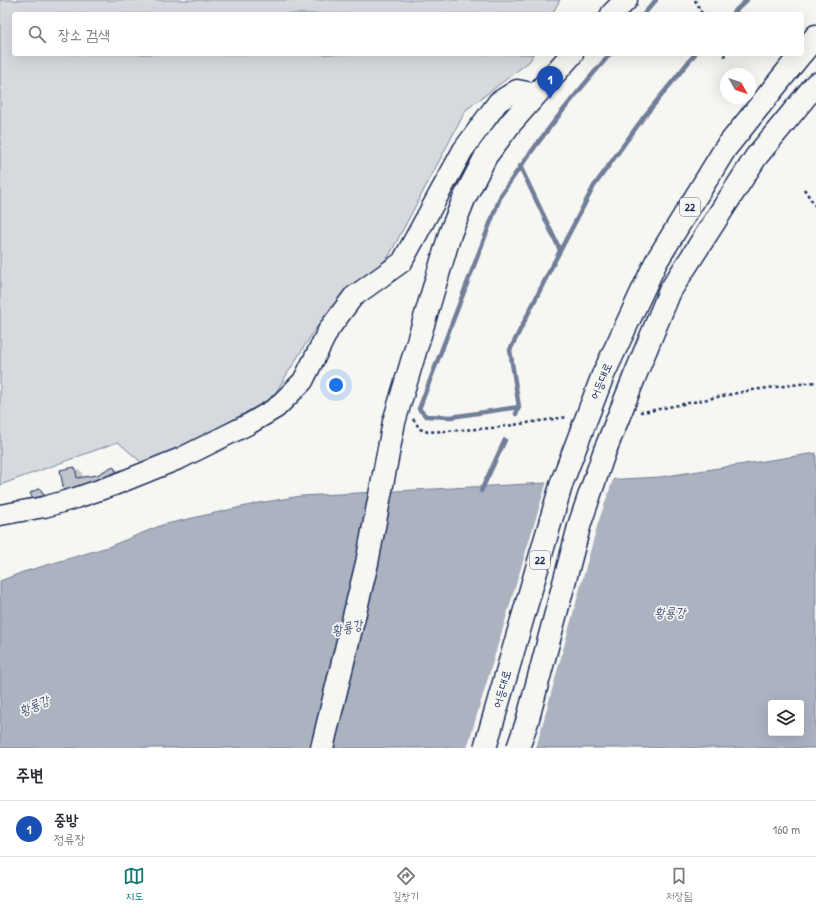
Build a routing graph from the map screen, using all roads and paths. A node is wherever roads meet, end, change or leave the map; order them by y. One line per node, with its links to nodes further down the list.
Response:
1 (626, 0): 3 (main road)
2 (695, 0): 4 (path)
3 (614, 12)
4 (701, 12)
5 (816, 36): 6 (main road, 어등대로 / 22)
6 (804, 51)
7 (570, 56): 12 (main road)
8 (725, 56): 10 (path)
9 (800, 56): 17 (main road, 어등대로 / 22, bridge)
10 (726, 59)
11 (816, 84): 18 (main road, 22, bridge)
12 (537, 94): 15 (street); 16 (main road)
13 (804, 189): 14 (path)
14 (816, 207)
15 (0, 515)
16 (322, 748)
17 (485, 748)
18 (518, 748)

